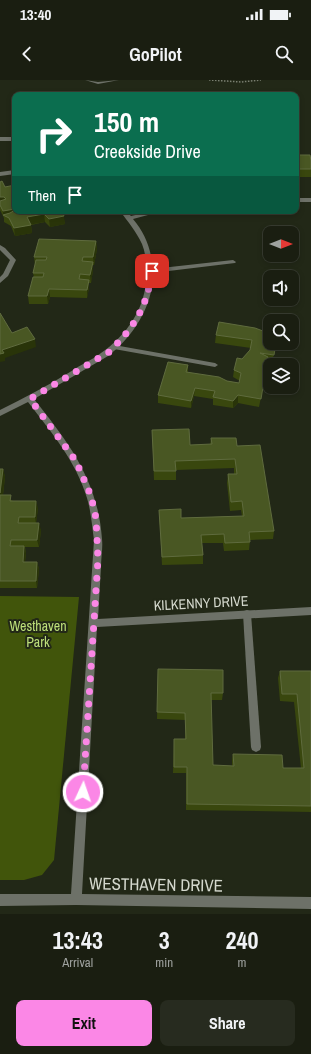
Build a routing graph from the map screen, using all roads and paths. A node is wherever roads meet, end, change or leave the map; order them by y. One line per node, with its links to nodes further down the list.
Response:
1 (87, 80): 2 (street)
2 (117, 80)
3 (210, 80): 4 (path)
4 (261, 80)
5 (0, 139): 6 (street)
6 (12, 140)
7 (12, 172): 8 (street)
8 (0, 174)
9 (299, 200): 10 (street)
10 (311, 200)
11 (126, 214): 13 (street)
12 (148, 214): 13 (street)
13 (131, 218): 16 (street)
14 (0, 247): 17 (street)
15 (233, 262): 16 (street)
16 (152, 271): 18 (street)
17 (0, 280)
18 (114, 347): 19 (street); 20 (street)
19 (215, 365)
20 (30, 399): 21 (street); 24 (street)
21 (0, 413)
22 (311, 610): 23 (street, KILKENNY DRIVE)
23 (247, 614): 24 (street, KILKENNY DRIVE); 25 (street)
24 (93, 623): 26 (street)
25 (256, 748)
26 (76, 899): 27 (street, WESTHAVEN DRIVE); 28 (street, WESTHAVEN DRIVE)
27 (0, 900)
28 (311, 903)

